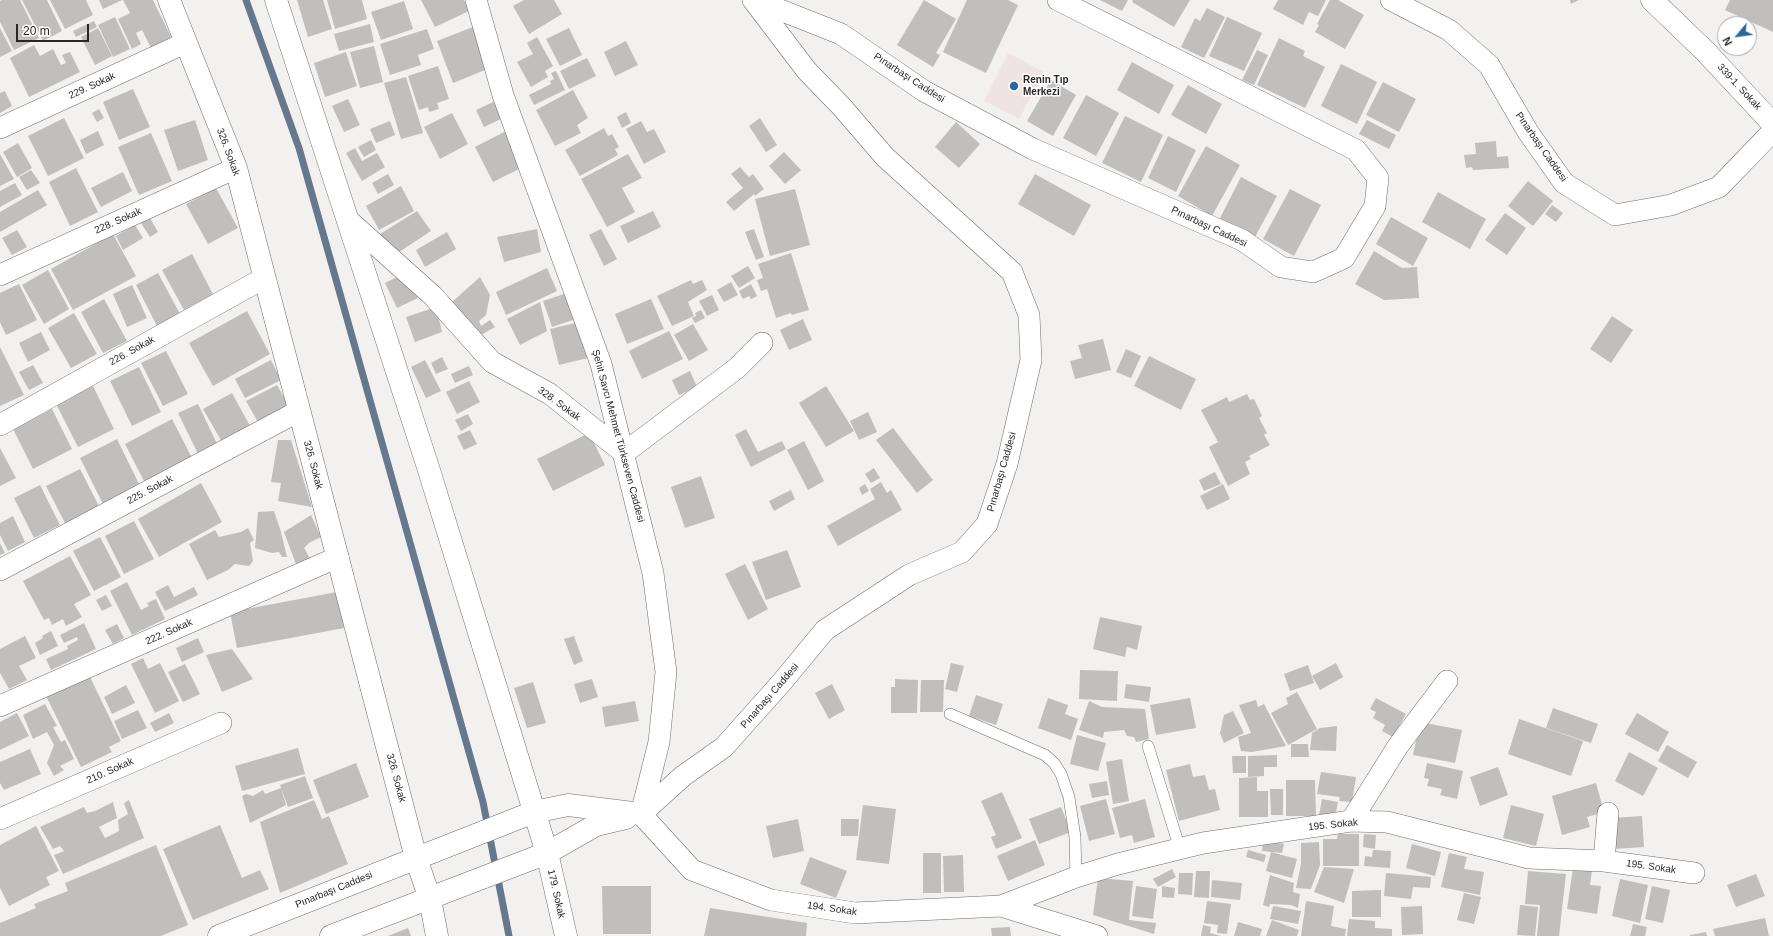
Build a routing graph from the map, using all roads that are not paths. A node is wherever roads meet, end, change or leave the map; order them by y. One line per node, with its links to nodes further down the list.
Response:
1 (169, 0): 8 (street, 326. Sokak)
2 (276, 0): 13 (street)
3 (476, 0): 19 (street, Şehit Savcı Mehmet Türkseven Caddesi)
4 (754, 0): 5 (street, Pınarbaşı Caddesi); 29 (street, Pınarbaşı Caddesi)
5 (1058, 0)
6 (1391, 0): 11 (street, Pınarbaşı Caddesi)
7 (1652, 0): 9 (street, 339-1. Sokak)
8 (185, 43): 10 (street, 229. Sokak); 12 (street, 326. Sokak)
9 (1773, 124)
10 (0, 128)
11 (1773, 131)
12 (236, 168): 14 (street, 228. Sokak); 15 (street, 326. Sokak)
13 (347, 219): 19 (street, 328. Sokak); 27 (street)
14 (0, 274)
15 (264, 278): 17 (street, 326. Sokak); 18 (street, 226. Sokak)
16 (762, 343): 19 (street)
17 (299, 411): 20 (street, 326. Sokak); 21 (street, 225. Sokak)
18 (0, 425)
19 (624, 454): 29 (street, Şehit Savcı Mehmet Türkseven Caddesi)
20 (338, 557): 23 (street, 222. Sokak); 34 (street, 326. Sokak)
21 (0, 570)
22 (1447, 681): 31 (street)
23 (0, 706)
24 (950, 714): 37 (lane)
25 (221, 723): 30 (street, 210. Sokak)
26 (1148, 746): 32 (lane)
27 (534, 812): 29 (street, Pınarbaşı Caddesi); 33 (street); 34 (street, Pınarbaşı Caddesi)
28 (1608, 813): 35 (street)
29 (641, 814): 33 (street); 39 (street, 194. Sokak)
30 (0, 819)
31 (1351, 821): 32 (street, 195. Sokak); 35 (street, 195. Sokak)
32 (1180, 849): 37 (street, 195. Sokak)
33 (546, 853): 38 (street); 43 (street, 179. Sokak)
34 (416, 858): 38 (street, 326. Sokak); 40 (street, Pınarbaşı Caddesi)
35 (1604, 861): 36 (street, 195. Sokak)
36 (1694, 873)
37 (1076, 877): 39 (street, 195. Sokak)
38 (430, 899): 41 (street); 42 (street, 326. Sokak)
39 (1001, 906): 44 (street, 194. Sokak)
40 (219, 936)
41 (331, 936)
42 (437, 936)
43 (568, 936)
44 (1097, 936)

